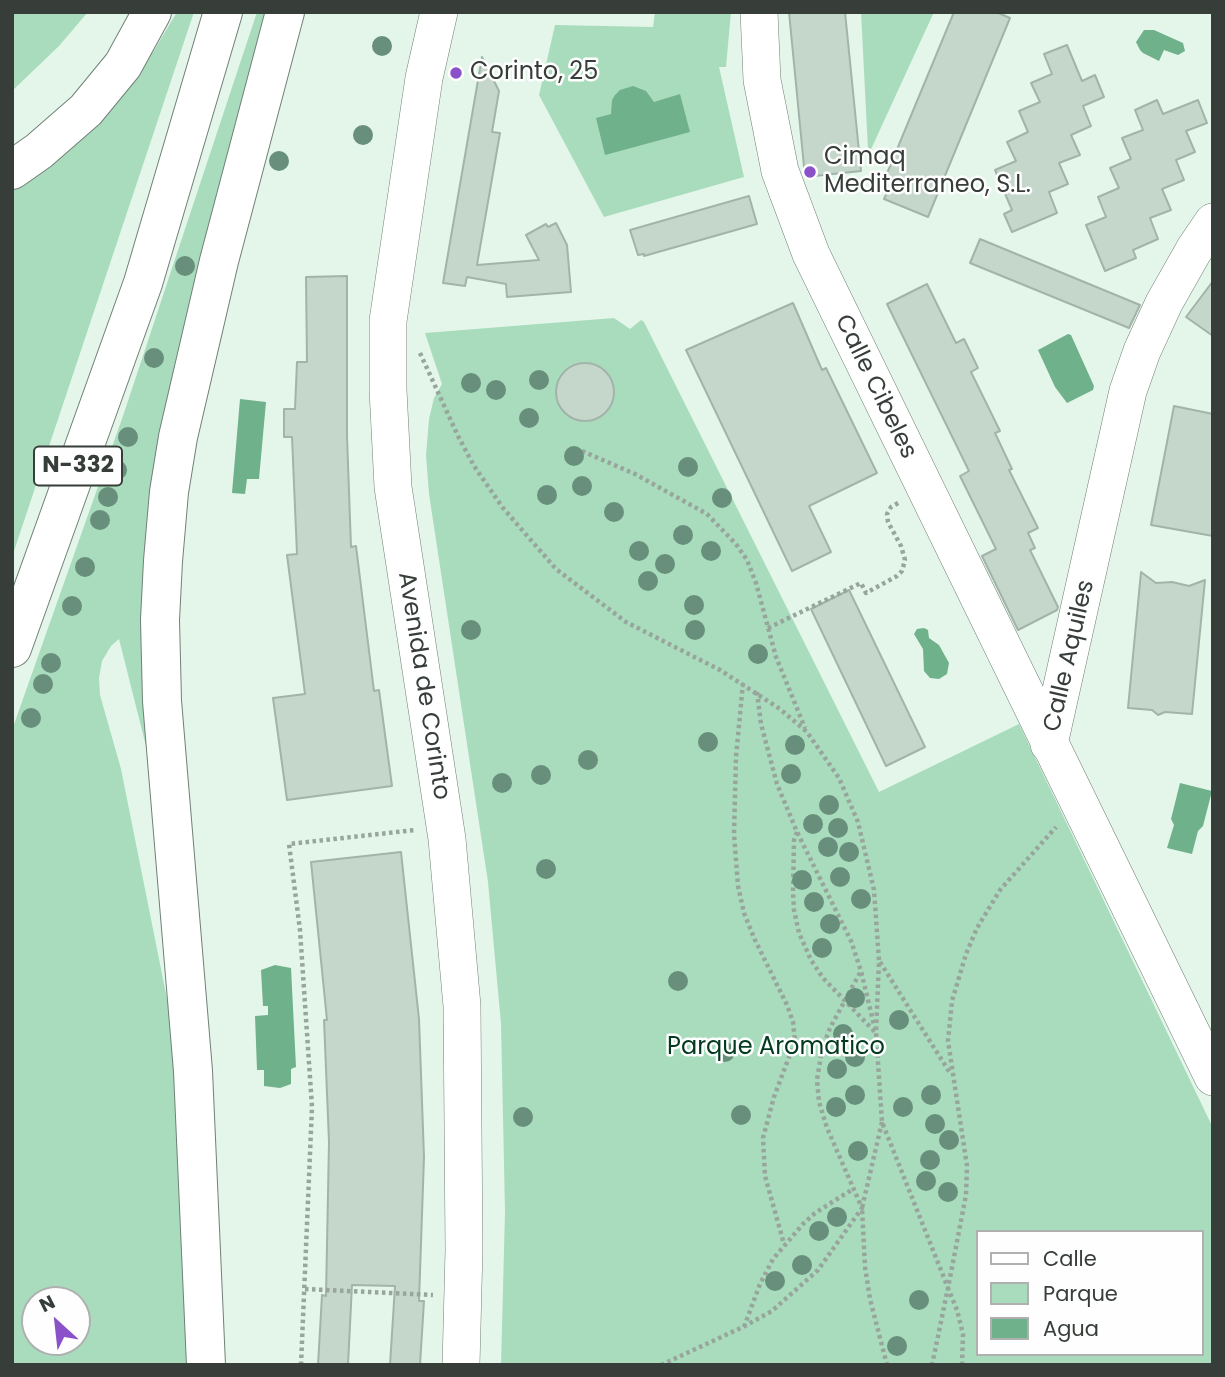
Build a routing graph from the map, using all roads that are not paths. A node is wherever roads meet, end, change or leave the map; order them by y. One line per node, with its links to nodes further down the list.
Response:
1 (152, 12): 6 (highway)
2 (223, 12): 8 (highway, N-332)
3 (285, 12): 11 (highway)
4 (439, 12): 12 (street, Avenida de Corinto)
5 (759, 12): 9 (street, Calle Cibeles)
6 (12, 170)
7 (1213, 222): 9 (street, Calle Aquiles)
8 (12, 648)
9 (1049, 744): 10 (street, Calle Aquiles)
10 (1213, 1077)
11 (206, 1365)
12 (461, 1365)

